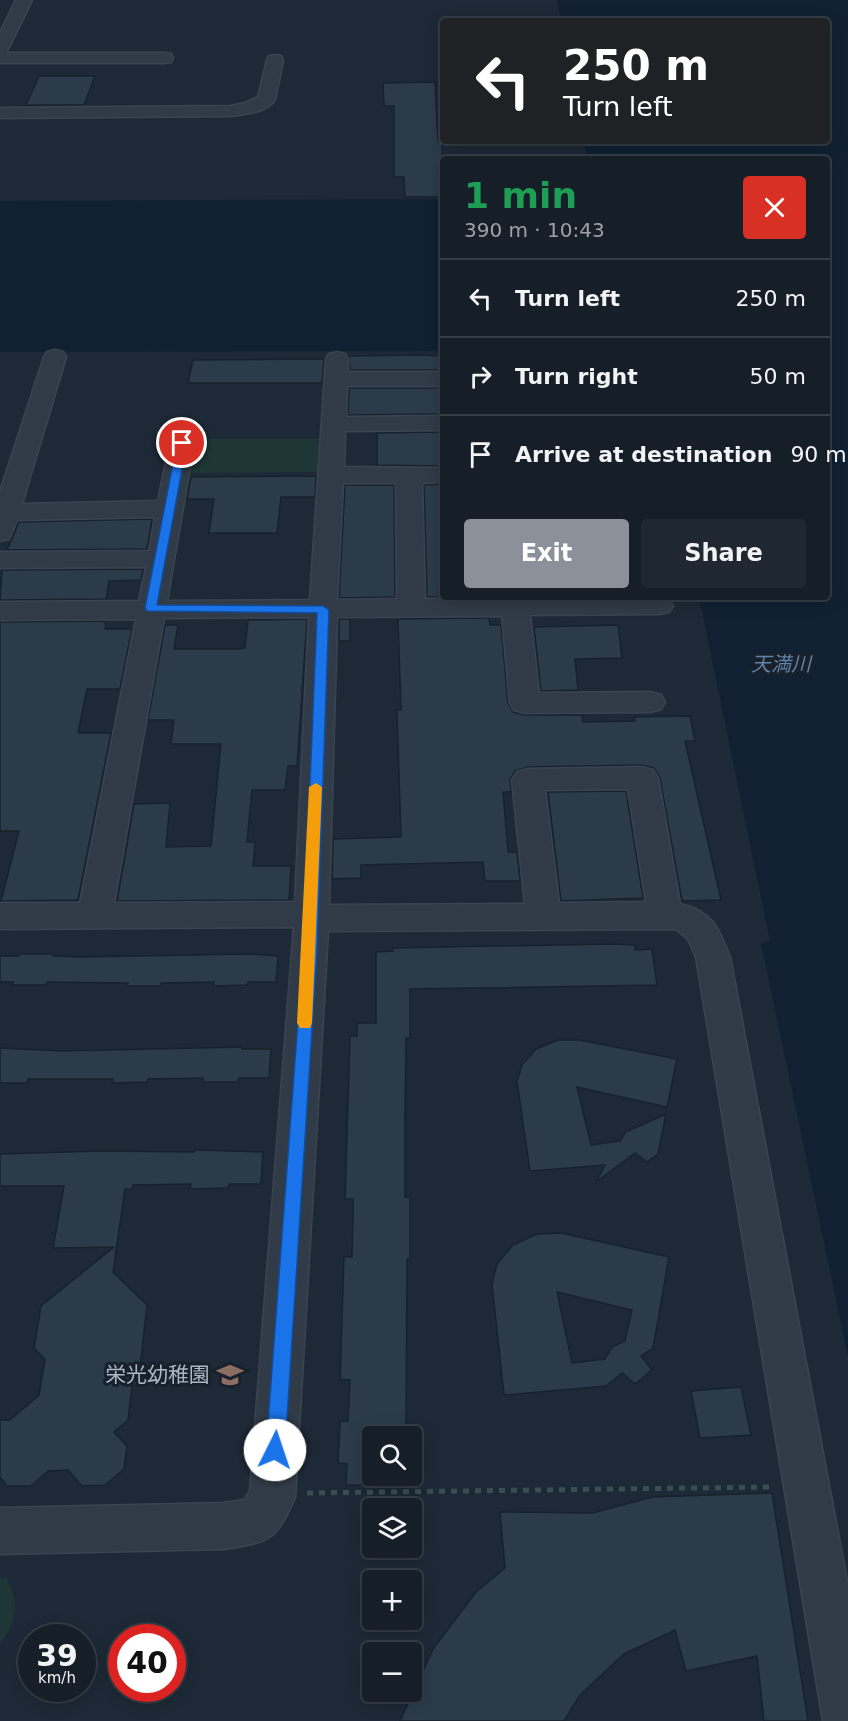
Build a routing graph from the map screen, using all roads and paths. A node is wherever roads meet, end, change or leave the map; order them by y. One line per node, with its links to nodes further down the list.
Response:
1 (24, 0): 2 (street)
2 (0, 50)
3 (0, 58): 4 (street)
4 (165, 58)
5 (275, 60): 6 (street)
6 (0, 113)
7 (55, 357): 12 (street)
8 (440, 379): 10 (street)
9 (440, 423): 10 (street)
10 (334, 424): 13 (street)
11 (182, 443): 16 (street)
12 (10, 464): 17 (street)
13 (330, 475): 15 (street); 25 (street)
14 (440, 475): 15 (street)
15 (410, 476): 21 (street)
16 (170, 509): 17 (street); 18 (street)
17 (2, 524)
18 (160, 559): 19 (street); 23 (street)
19 (0, 560)
20 (503, 603): 21 (street); 22 (street); 26 (street)
21 (411, 606): 25 (street)
22 (659, 606)
23 (151, 608): 24 (street); 25 (street); 28 (street)
24 (0, 610)
25 (323, 610): 31 (street)
26 (650, 702)
27 (0, 915): 28 (street)
28 (95, 915): 31 (street)
29 (543, 915): 30 (street); 30 (street); 31 (street)
30 (665, 915): 35 (street)
31 (310, 918): 34 (street)
32 (782, 1487): 33 (path)
33 (304, 1494)
34 (0, 1531)
35 (848, 1721)

